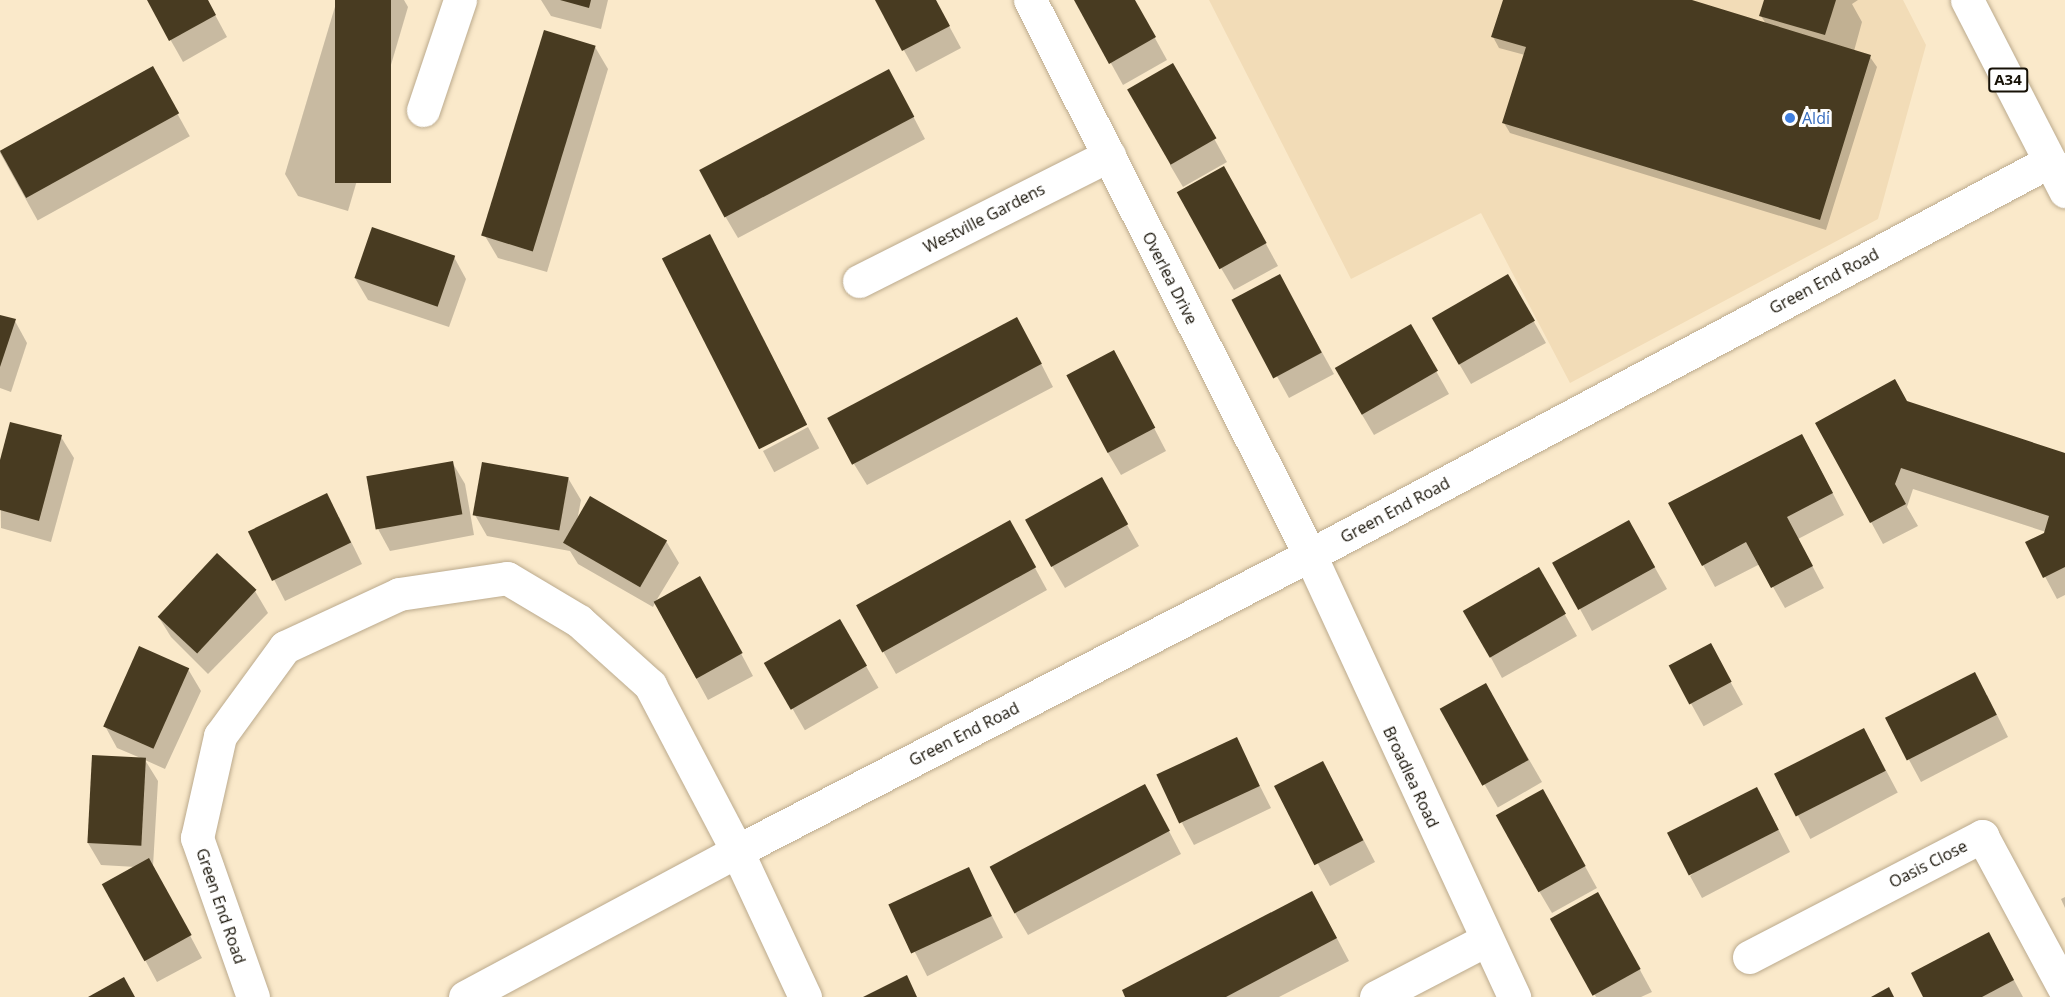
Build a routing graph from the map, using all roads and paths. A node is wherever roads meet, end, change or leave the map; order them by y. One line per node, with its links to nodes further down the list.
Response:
1 (460, 0): 4 (main road)
2 (1030, 0): 5 (main road, Overlea Drive)
3 (1967, 0): 6 (main road, A34)
4 (423, 110)
5 (1108, 155): 8 (main road, Westville Gardens); 9 (main road, Overlea Drive)
6 (2057, 157): 7 (main road, A34); 9 (main road, Green End Road)
7 (2065, 191)
8 (859, 281)
9 (1310, 555): 10 (main road, Green End Road); 11 (main road, Broadlea Road)
10 (737, 851): 14 (main road, Green End Road); 15 (main road, Green End Road); 16 (main road, Green End Road)
11 (1486, 940): 17 (main road); 18 (main road, Broadlea Road)
12 (1749, 957): 13 (main road, Oasis Close)
13 (2065, 990)
14 (253, 997)
15 (465, 997)
16 (805, 997)
17 (1376, 997)
18 (1514, 997)

